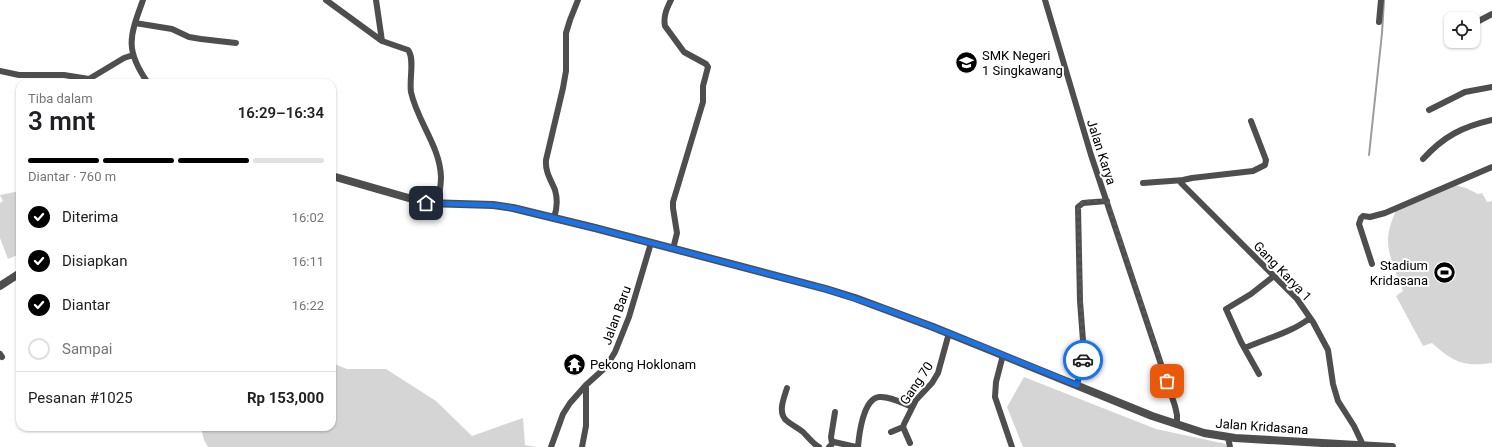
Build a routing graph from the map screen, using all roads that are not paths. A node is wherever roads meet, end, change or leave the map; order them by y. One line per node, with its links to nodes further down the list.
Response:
1 (143, 0): 11 (street)
2 (326, 0): 12 (street)
3 (376, 0): 12 (street)
4 (578, 0): 28 (street)
5 (671, 0): 30 (street)
6 (1045, 0): 26 (street, Jalan Karya)
7 (1382, 1): 10 (street)
8 (1492, 14): 9 (street)
9 (1480, 20)
10 (1379, 22)
11 (134, 23): 13 (street); 14 (street)
12 (382, 41): 27 (street)
13 (236, 43)
14 (132, 55): 15 (street); 16 (street)
15 (0, 71)
16 (145, 79)
17 (1492, 87): 18 (street)
18 (1429, 110)
19 (1492, 120): 21 (street)
20 (1251, 121): 24 (street)
21 (1423, 159)
22 (1492, 167): 31 (street)
23 (336, 177): 27 (street, Jalan Kridasana)
24 (1184, 180): 25 (street); 33 (street, Gang Karya 1)
25 (1142, 183)
26 (1107, 200): 40 (street); 45 (street, Jalan Karya)
27 (438, 204): 28 (street, Jalan Kridasana)
28 (554, 218): 29 (street, Jalan Kridasana)
29 (651, 243): 30 (street, Jalan Kridasana); 41 (street, Jalan Baru)
30 (673, 249): 36 (street, Jalan Kridasana)
31 (1372, 264)
32 (16, 276): 34 (street)
33 (1274, 276): 35 (street, Gang Karya 1); 37 (street)
34 (0, 286)
35 (1310, 318): 37 (street); 51 (street, Gang Karya 1)
36 (949, 333): 38 (street, Jalan Kridasana); 43 (street, Gang 70)
37 (1245, 348): 39 (street)
38 (1003, 355): 40 (street, Jalan Kridasana); 56 (street)
39 (1259, 374)
40 (1077, 385): 45 (street, Jalan Kridasana)
41 (586, 386): 52 (street, Jalan Baru); 53 (street)
42 (787, 388): 54 (street)
43 (912, 407): 46 (street, Gang 70); 55 (street)
44 (835, 412): 50 (street)
45 (1177, 425): 48 (street, Jalan Kridasana)
46 (903, 427): 47 (street); 49 (street)
47 (891, 432)
48 (1228, 437): 51 (street, Jalan Kridasana); 57 (street)
49 (910, 443)
50 (830, 445): 55 (street)
51 (1363, 445): 58 (street, Jalan Kridasana)
52 (551, 447)
53 (582, 447)
54 (819, 447)
55 (857, 447)
56 (1012, 447)
57 (1230, 447)
58 (1392, 447)

